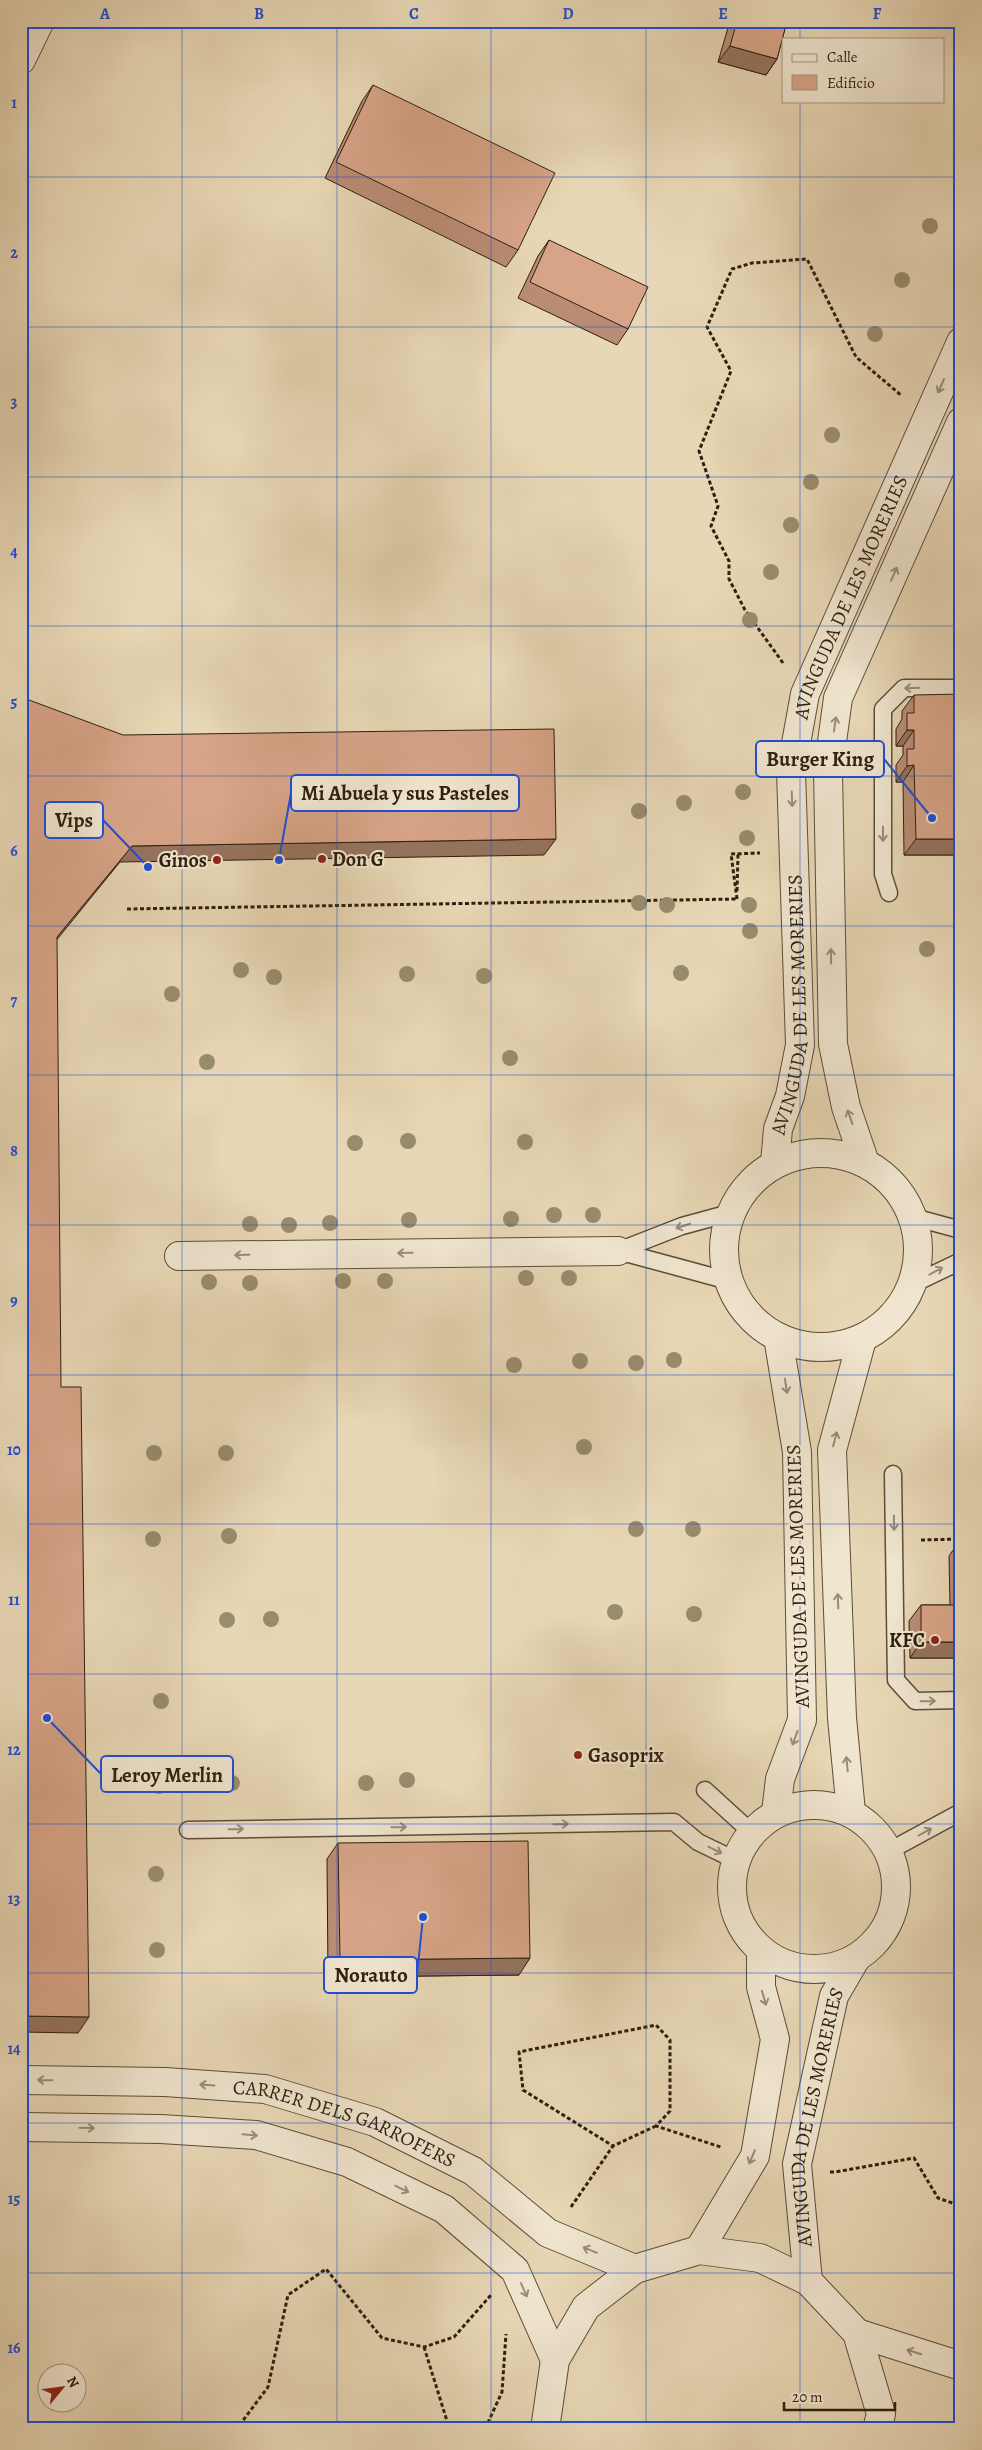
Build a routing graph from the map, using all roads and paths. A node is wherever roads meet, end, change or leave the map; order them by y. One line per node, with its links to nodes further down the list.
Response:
1 (40, 21): 2 (street)
2 (21, 60)
3 (961, 342): 4 (street, AVINGUDA DE LES MORERIES, one-way to 4)
4 (927, 417): 7 (street, AVINGUDA DE LES MORERIES); 7 (path)
5 (961, 422): 12 (street, AVINGUDA DE LES MORERIES, one-way to 5)
6 (961, 688): 8 (lane, one-way to 8)
7 (805, 694): 11 (street, AVINGUDA DE LES MORERIES, one-way to 11)
8 (889, 893)
9 (737, 899): 9 (path); 10 (path)
10 (127, 909)
11 (776, 1163): 12 (street); 13 (street)
12 (866, 1163): 14 (street)
13 (730, 1213): 16 (lane, one-way to 16); 19 (street)
14 (913, 1217): 15 (lane); 20 (street)
15 (961, 1230)
16 (618, 1251): 17 (street, one-way to 17); 19 (lane)
17 (179, 1256)
18 (961, 1261): 20 (lane, one-way to 18)
19 (729, 1281): 21 (street)
20 (913, 1284): 22 (street)
21 (778, 1338): 22 (street); 28 (street, AVINGUDA DE LES MORERIES, one-way to 28)
22 (862, 1339): 29 (street, AVINGUDA DE LES MORERIES, one-way to 22)
23 (893, 1474): 25 (lane, one-way to 25)
24 (961, 1539): 25 (path)
25 (894, 1540): 26 (lane, one-way to 26)
26 (961, 1700)
27 (705, 1790): 32 (lane)
28 (776, 1812): 29 (street); 32 (street)
29 (852, 1812): 33 (street)
30 (961, 1812): 33 (lane, one-way to 30)
31 (188, 1830): 34 (lane, one-way to 34)
32 (751, 1832): 34 (street)
33 (889, 1851): 36 (street)
34 (735, 1860): 35 (street)
35 (761, 1950): 36 (street); 45 (street, one-way to 45)
36 (854, 1960): 47 (street, AVINGUDA DE LES MORERIES)
37 (21, 2080): 46 (street, CARRER DELS GARROFERS, one-way to 37)
38 (656, 2126): 40 (path); 40 (path); 41 (path)
39 (21, 2127): 56 (street, CARRER DELS GARROFERS, one-way to 56)
40 (613, 2146): 43 (path)
41 (729, 2149)
42 (822, 2170): 44 (path)
43 (572, 2206)
44 (961, 2206)
45 (699, 2250): 46 (street); 47 (street)
46 (635, 2269): 56 (street)
47 (808, 2281): 53 (street)
48 (486, 2287): 49 (path)
49 (492, 2293): 50 (path); 55 (path)
50 (496, 2303)
51 (961, 2314): 54 (path)
52 (506, 2330): 61 (path)
53 (857, 2333): 57 (street, one-way to 53); 62 (street)
54 (957, 2333)
55 (424, 2346): 59 (path); 60 (path)
56 (555, 2360): 58 (street)
57 (961, 2366)
58 (544, 2428)
59 (234, 2429)
60 (447, 2429)
61 (485, 2429)
62 (877, 2429)

